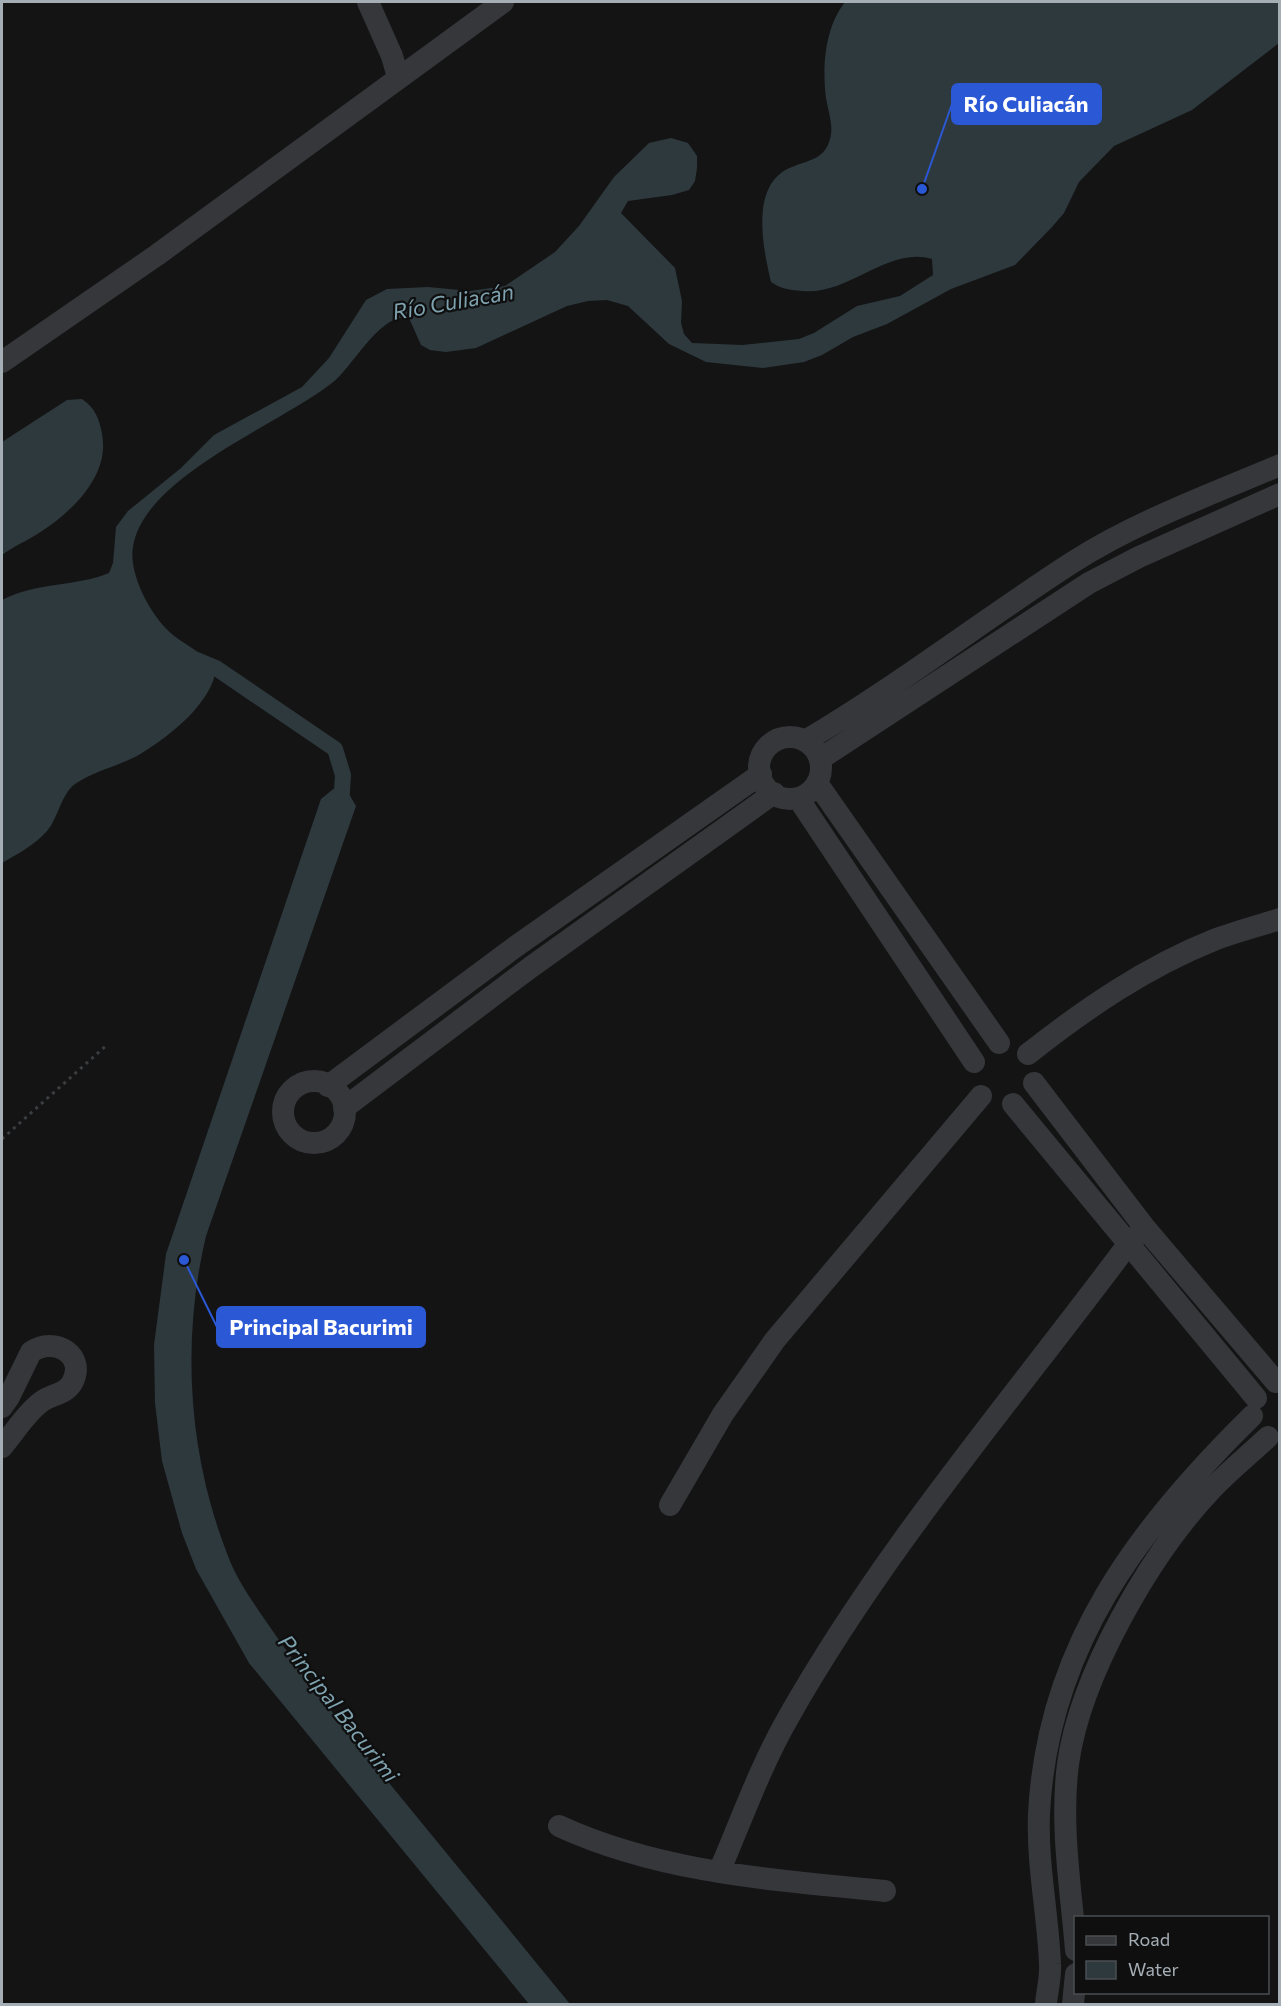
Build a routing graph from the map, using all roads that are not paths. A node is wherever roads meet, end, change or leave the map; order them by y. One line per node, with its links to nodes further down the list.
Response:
1 (368, 2): 3 (street)
2 (503, 2): 3 (street)
3 (398, 77): 4 (street)
4 (2, 362)
5 (1280, 465): 7 (street)
6 (1280, 494): 8 (street)
7 (1075, 561): 8 (street); 9 (street)
8 (1089, 583): 10 (street)
9 (805, 741): 10 (street); 11 (street)
10 (820, 759): 12 (street)
11 (761, 774): 13 (street); 16 (street)
12 (817, 783): 14 (street); 18 (street)
13 (774, 794): 14 (street); 17 (street)
14 (798, 798): 20 (street)
15 (1280, 919): 19 (street)
16 (516, 947): 17 (street); 22 (street)
17 (531, 967): 25 (street)
18 (999, 1043): 19 (street); 20 (street)
19 (1028, 1054): 21 (street)
20 (974, 1062): 23 (street)
21 (1034, 1083): 24 (street); 26 (street)
22 (328, 1086): 25 (street); 25 (street)
23 (981, 1096): 24 (street); 32 (street)
24 (1013, 1104): 26 (street)
25 (344, 1108)
26 (1137, 1235): 27 (street); 29 (street); 36 (street)
27 (1278, 1382): 29 (street)
28 (2, 1407): 31 (street)
29 (1254, 1407): 30 (street); 33 (street)
30 (1274, 1438): 34 (street)
31 (2, 1447)
32 (670, 1505)
33 (1052, 1723): 34 (street); 39 (street)
34 (1077, 1730): 38 (street)
35 (559, 1826): 36 (street)
36 (719, 1872): 37 (street)
37 (885, 1891)
38 (1074, 1933)
39 (1046, 2004)

